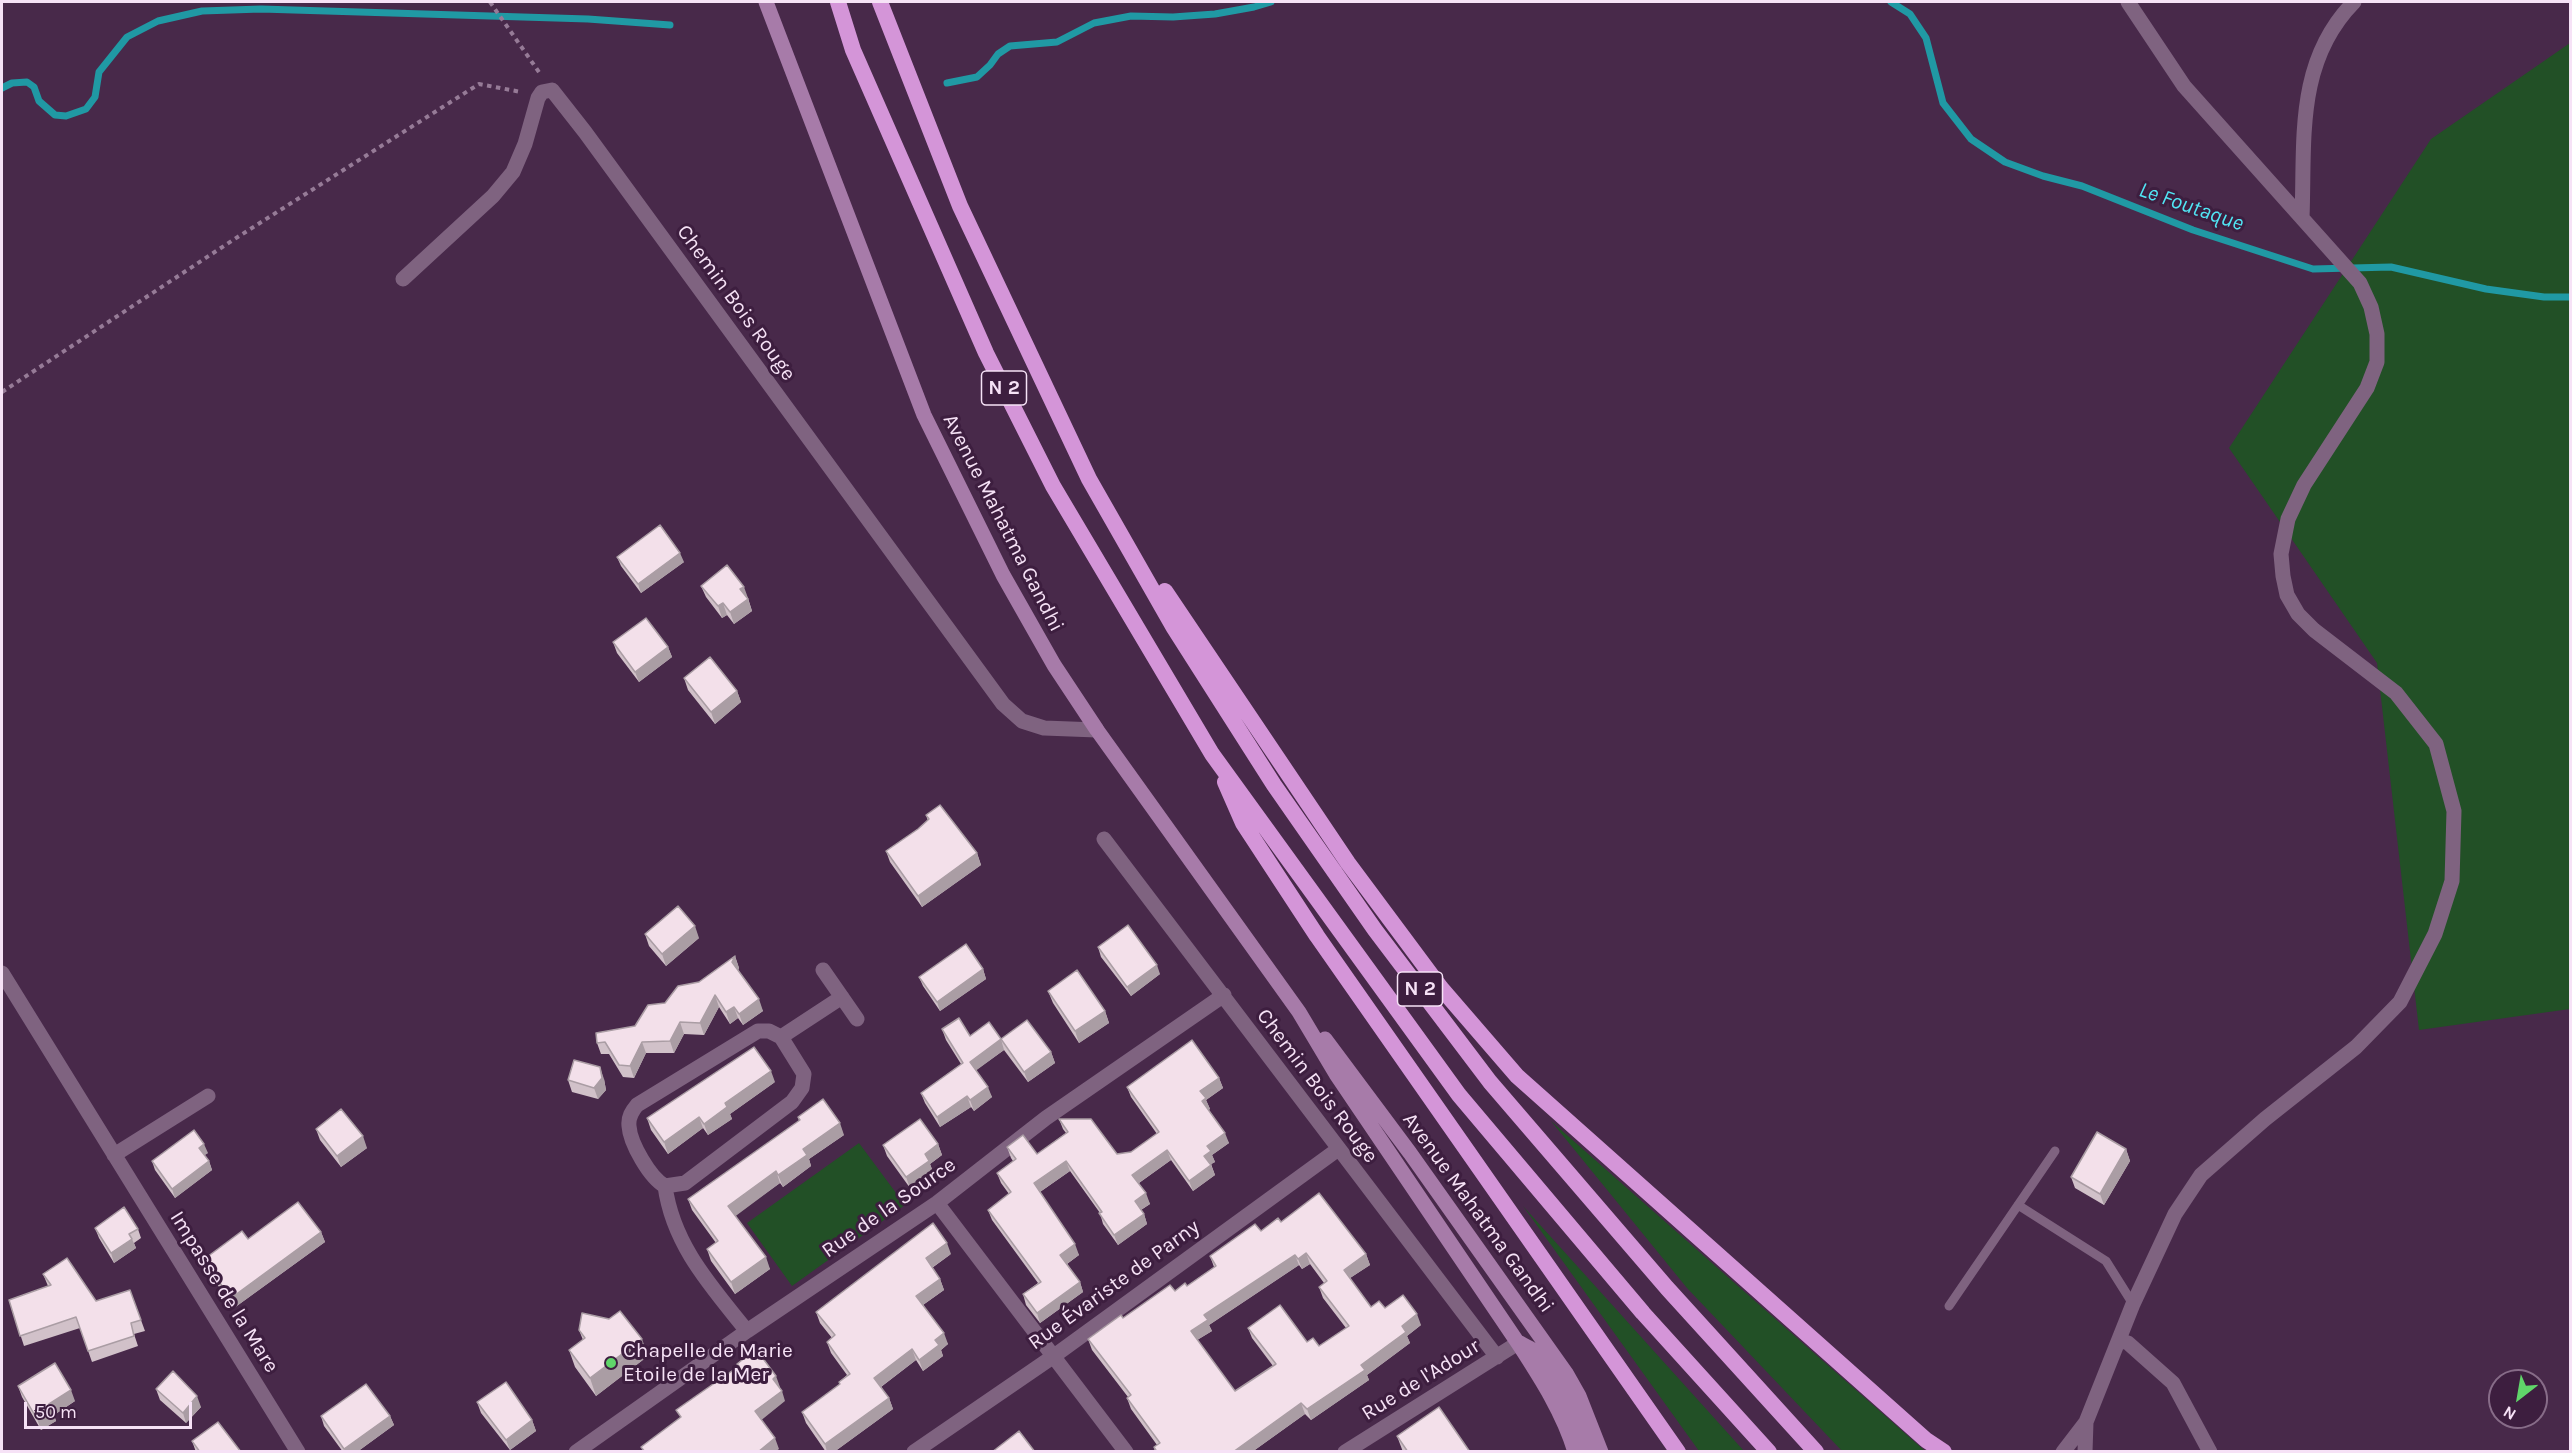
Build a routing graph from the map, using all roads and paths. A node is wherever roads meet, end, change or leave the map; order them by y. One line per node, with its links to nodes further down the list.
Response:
1 (490, 2): 7 (path)
2 (766, 2): 13 (main road, Avenue Mahatma Gandhi)
3 (838, 2): 14 (highway, N 2)
4 (880, 2): 12 (highway, N 2)
5 (2128, 2): 9 (street)
6 (2354, 2): 9 (street)
7 (552, 90): 8 (street); 13 (street, Chemin Bois Rouge)
8 (538, 98): 10 (street); 11 (path)
9 (2302, 218): 30 (street)
10 (403, 279)
11 (2, 392)
12 (1089, 478): 48 (highway, N 2); 49 (highway)
13 (1097, 730): 20 (main road, Avenue Mahatma Gandhi)
14 (1212, 753): 46 (highway); 47 (highway, N 2)
15 (1104, 839): 18 (street, Chemin Bois Rouge)
16 (823, 970): 19 (street)
17 (2, 973): 26 (street, Impasse de la Mare)
18 (1224, 995): 24 (street, Chemin Bois Rouge); 28 (street, Rue de la Source)
19 (842, 997): 21 (street); 22 (street)
20 (1299, 1012): 34 (main road, Avenue Mahatma Gandhi); 45 (main road, Avenue Mahatma Gandhi)
21 (857, 1019)
22 (781, 1037): 27 (street); 27 (street)
23 (208, 1096): 26 (street)
24 (1337, 1150): 35 (street, Rue Évariste de Parny); 36 (street, Chemin Bois Rouge)
25 (2055, 1151): 29 (lane)
26 (114, 1155): 38 (street, Impasse de la Mare)
27 (665, 1186): 32 (street)
28 (937, 1203): 32 (street, Rue de la Source); 35 (street)
29 (2018, 1205): 30 (lane); 31 (lane)
30 (2133, 1304): 33 (street)
31 (1949, 1306)
32 (747, 1331): 39 (street, Rue de la Source)
33 (2119, 1340): 37 (street); 52 (street)
34 (1518, 1343): 36 (street, Rue de l'Adour); 43 (main road, Avenue Mahatma Gandhi); 44 (main road, Avenue Mahatma Gandhi)
35 (1054, 1356): 40 (street, Rue Évariste de Parny); 41 (street)
36 (1497, 1357): 42 (street, Rue de l'Adour)
37 (2085, 1422): 50 (street); 51 (street)
38 (298, 1452)
39 (576, 1452)
40 (914, 1452)
41 (1126, 1452)
42 (1345, 1452)
43 (1575, 1452)
44 (1590, 1452)
45 (1601, 1452)
46 (1678, 1452)
47 (1769, 1452)
48 (1816, 1452)
49 (1944, 1452)
50 (2063, 1452)
51 (2085, 1452)
52 (2210, 1452)

